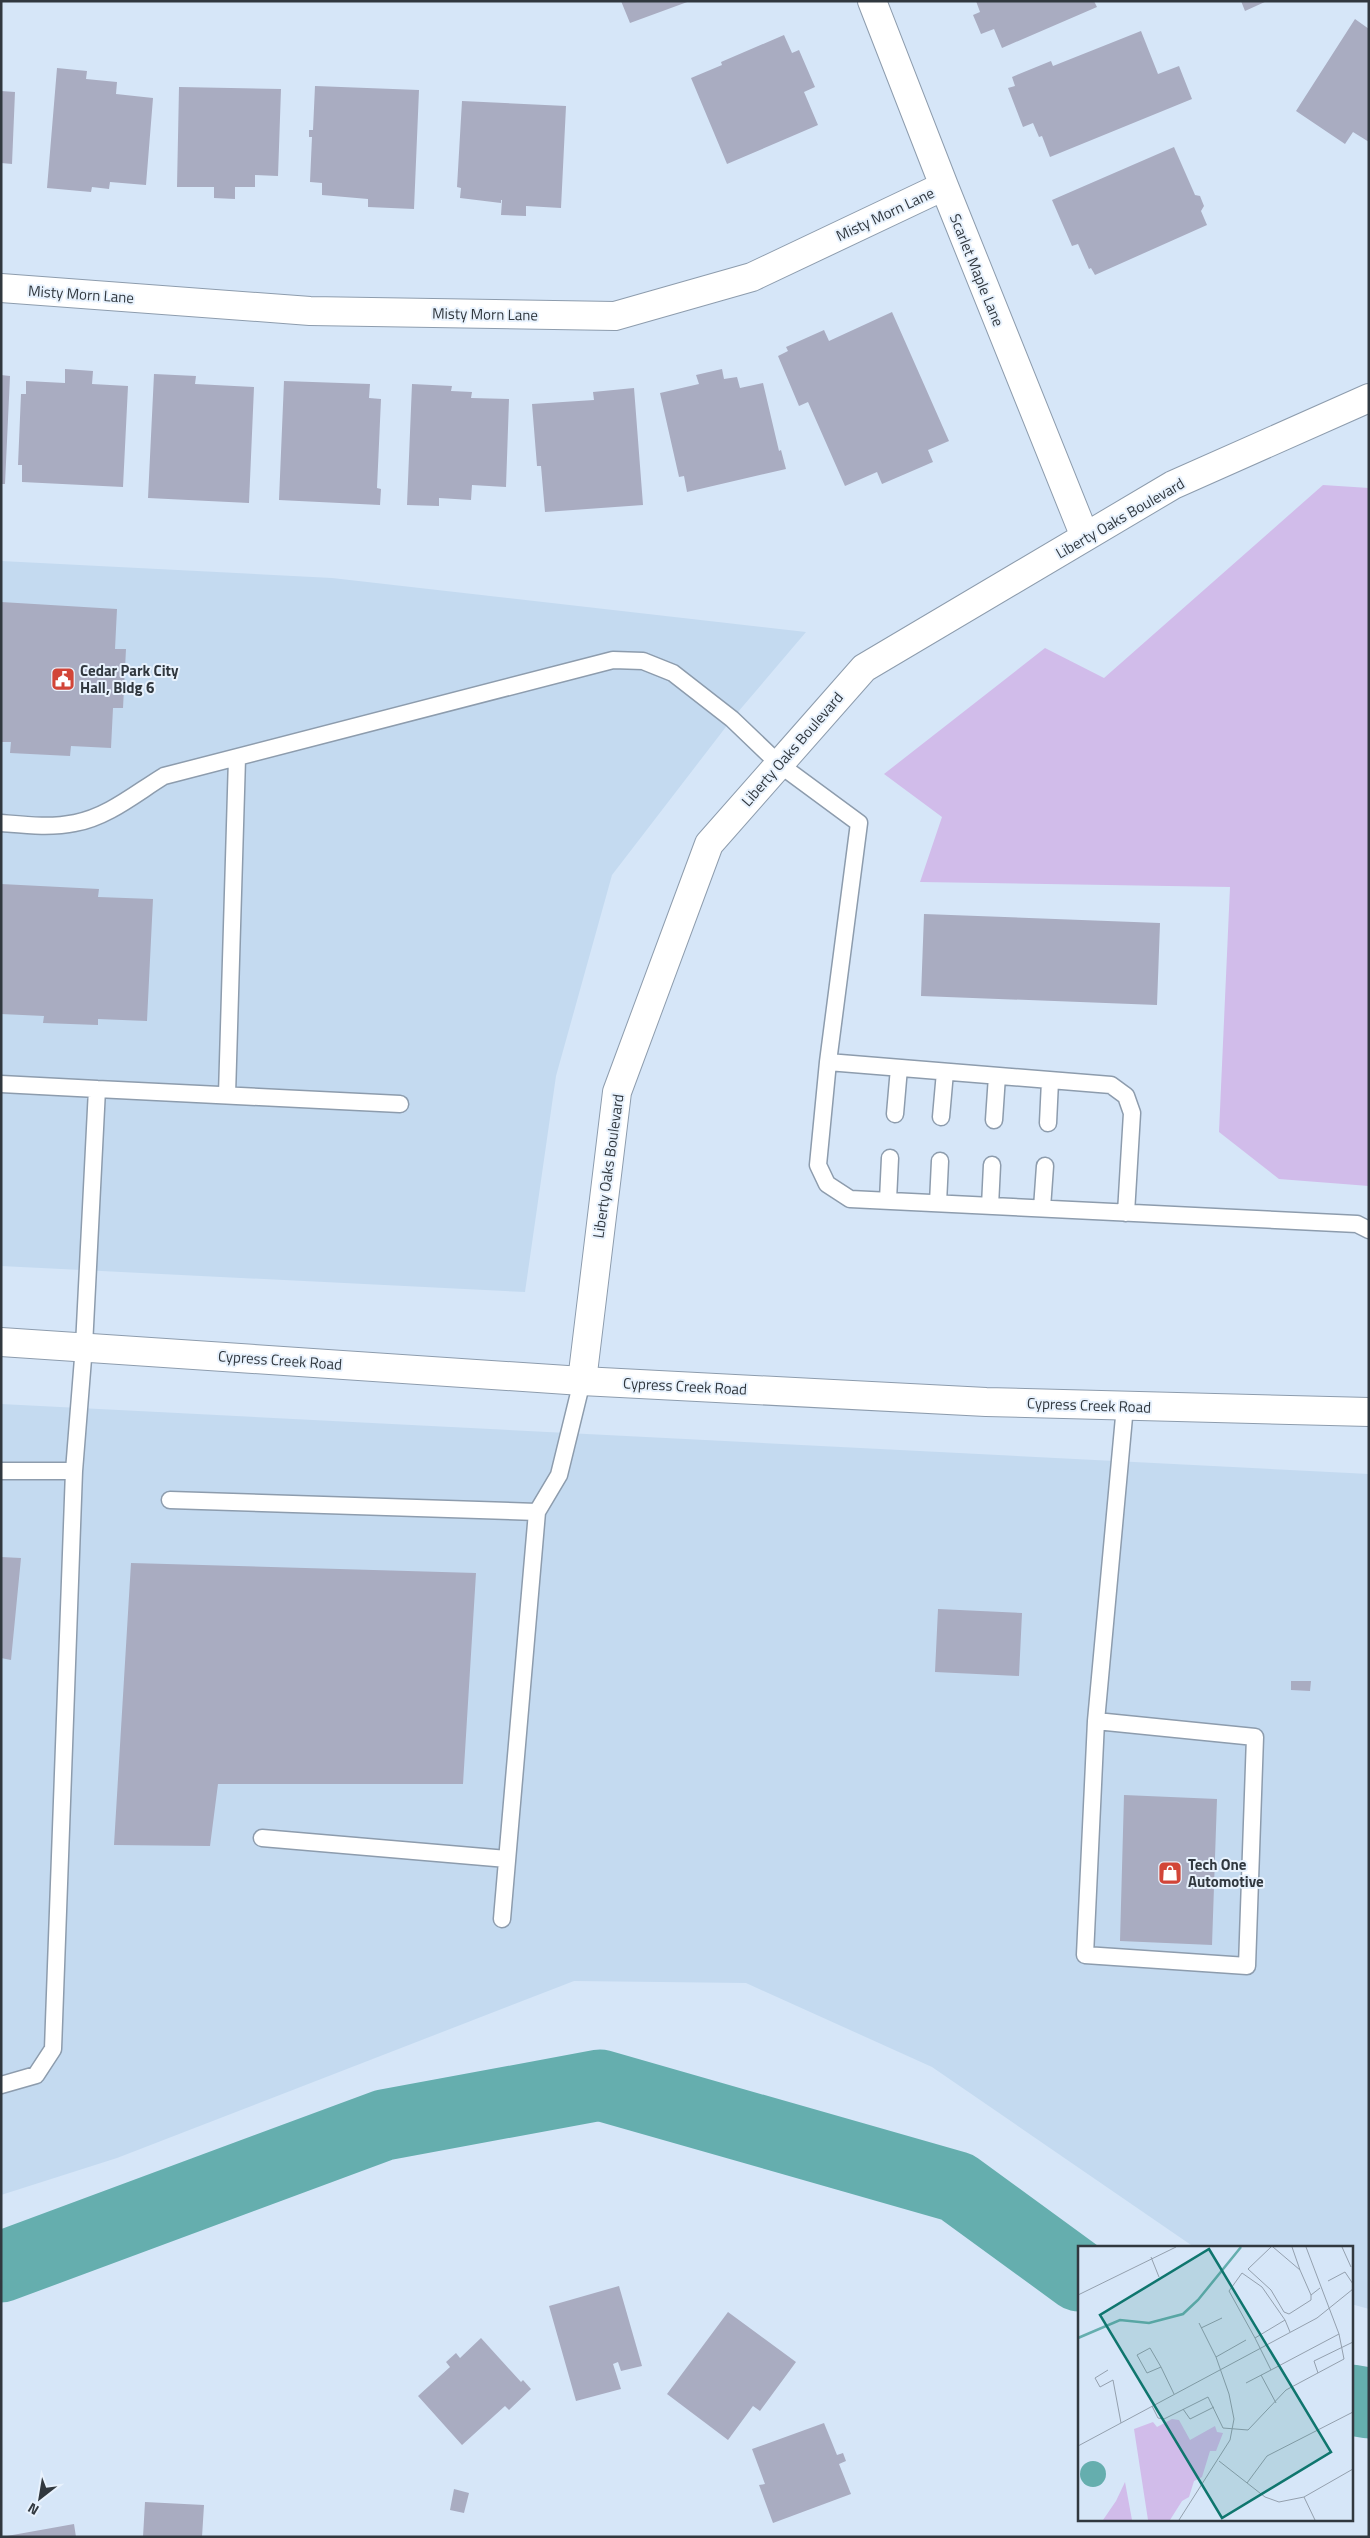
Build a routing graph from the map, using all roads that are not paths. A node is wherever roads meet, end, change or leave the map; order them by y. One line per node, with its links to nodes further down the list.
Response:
1 (872, 1): 2 (street, Scarlet Maple Lane)
2 (944, 186): 3 (street, Misty Morn Lane); 5 (street, Scarlet Maple Lane)
3 (1, 288)
4 (1369, 398): 5 (street, Liberty Oaks Boulevard)
5 (1084, 537): 7 (street, Liberty Oaks Boulevard)
6 (237, 758): 7 (lane); 8 (lane); 16 (lane)
7 (779, 764): 9 (lane); 34 (street, Liberty Oaks Boulevard)
8 (1, 823)
9 (828, 1062): 10 (lane); 26 (lane)
10 (899, 1068): 11 (lane); 18 (lane)
11 (944, 1072): 12 (lane); 19 (lane)
12 (997, 1076): 13 (lane); 20 (lane)
13 (1050, 1081): 21 (lane); 30 (lane)
14 (1, 1084): 15 (lane)
15 (97, 1089): 16 (lane); 33 (lane)
16 (227, 1095): 17 (lane)
17 (400, 1104)
18 (894, 1114)
19 (942, 1117)
20 (994, 1120)
21 (1048, 1123)
22 (890, 1158): 26 (lane)
23 (940, 1161): 27 (lane)
24 (992, 1165): 28 (lane)
25 (1045, 1166): 29 (lane)
26 (888, 1200): 27 (lane)
27 (938, 1203): 28 (lane)
28 (990, 1206): 29 (lane)
29 (1042, 1208): 30 (lane)
30 (1126, 1212): 31 (lane)
31 (1369, 1230)
32 (1, 1342): 33 (street, Cypress Creek Road)
33 (84, 1346): 34 (street, Cypress Creek Road); 38 (lane)
34 (582, 1381): 35 (street, Cypress Creek Road); 40 (lane)
35 (1125, 1406): 36 (street, Cypress Creek Road); 41 (lane)
36 (1369, 1412)
37 (1, 1471): 38 (lane)
38 (74, 1471): 45 (lane)
39 (170, 1500): 40 (lane)
40 (537, 1512): 43 (lane)
41 (1096, 1721): 41 (lane)
42 (262, 1838): 43 (lane)
43 (507, 1859): 44 (lane)
44 (502, 1919)
45 (1, 2086)

